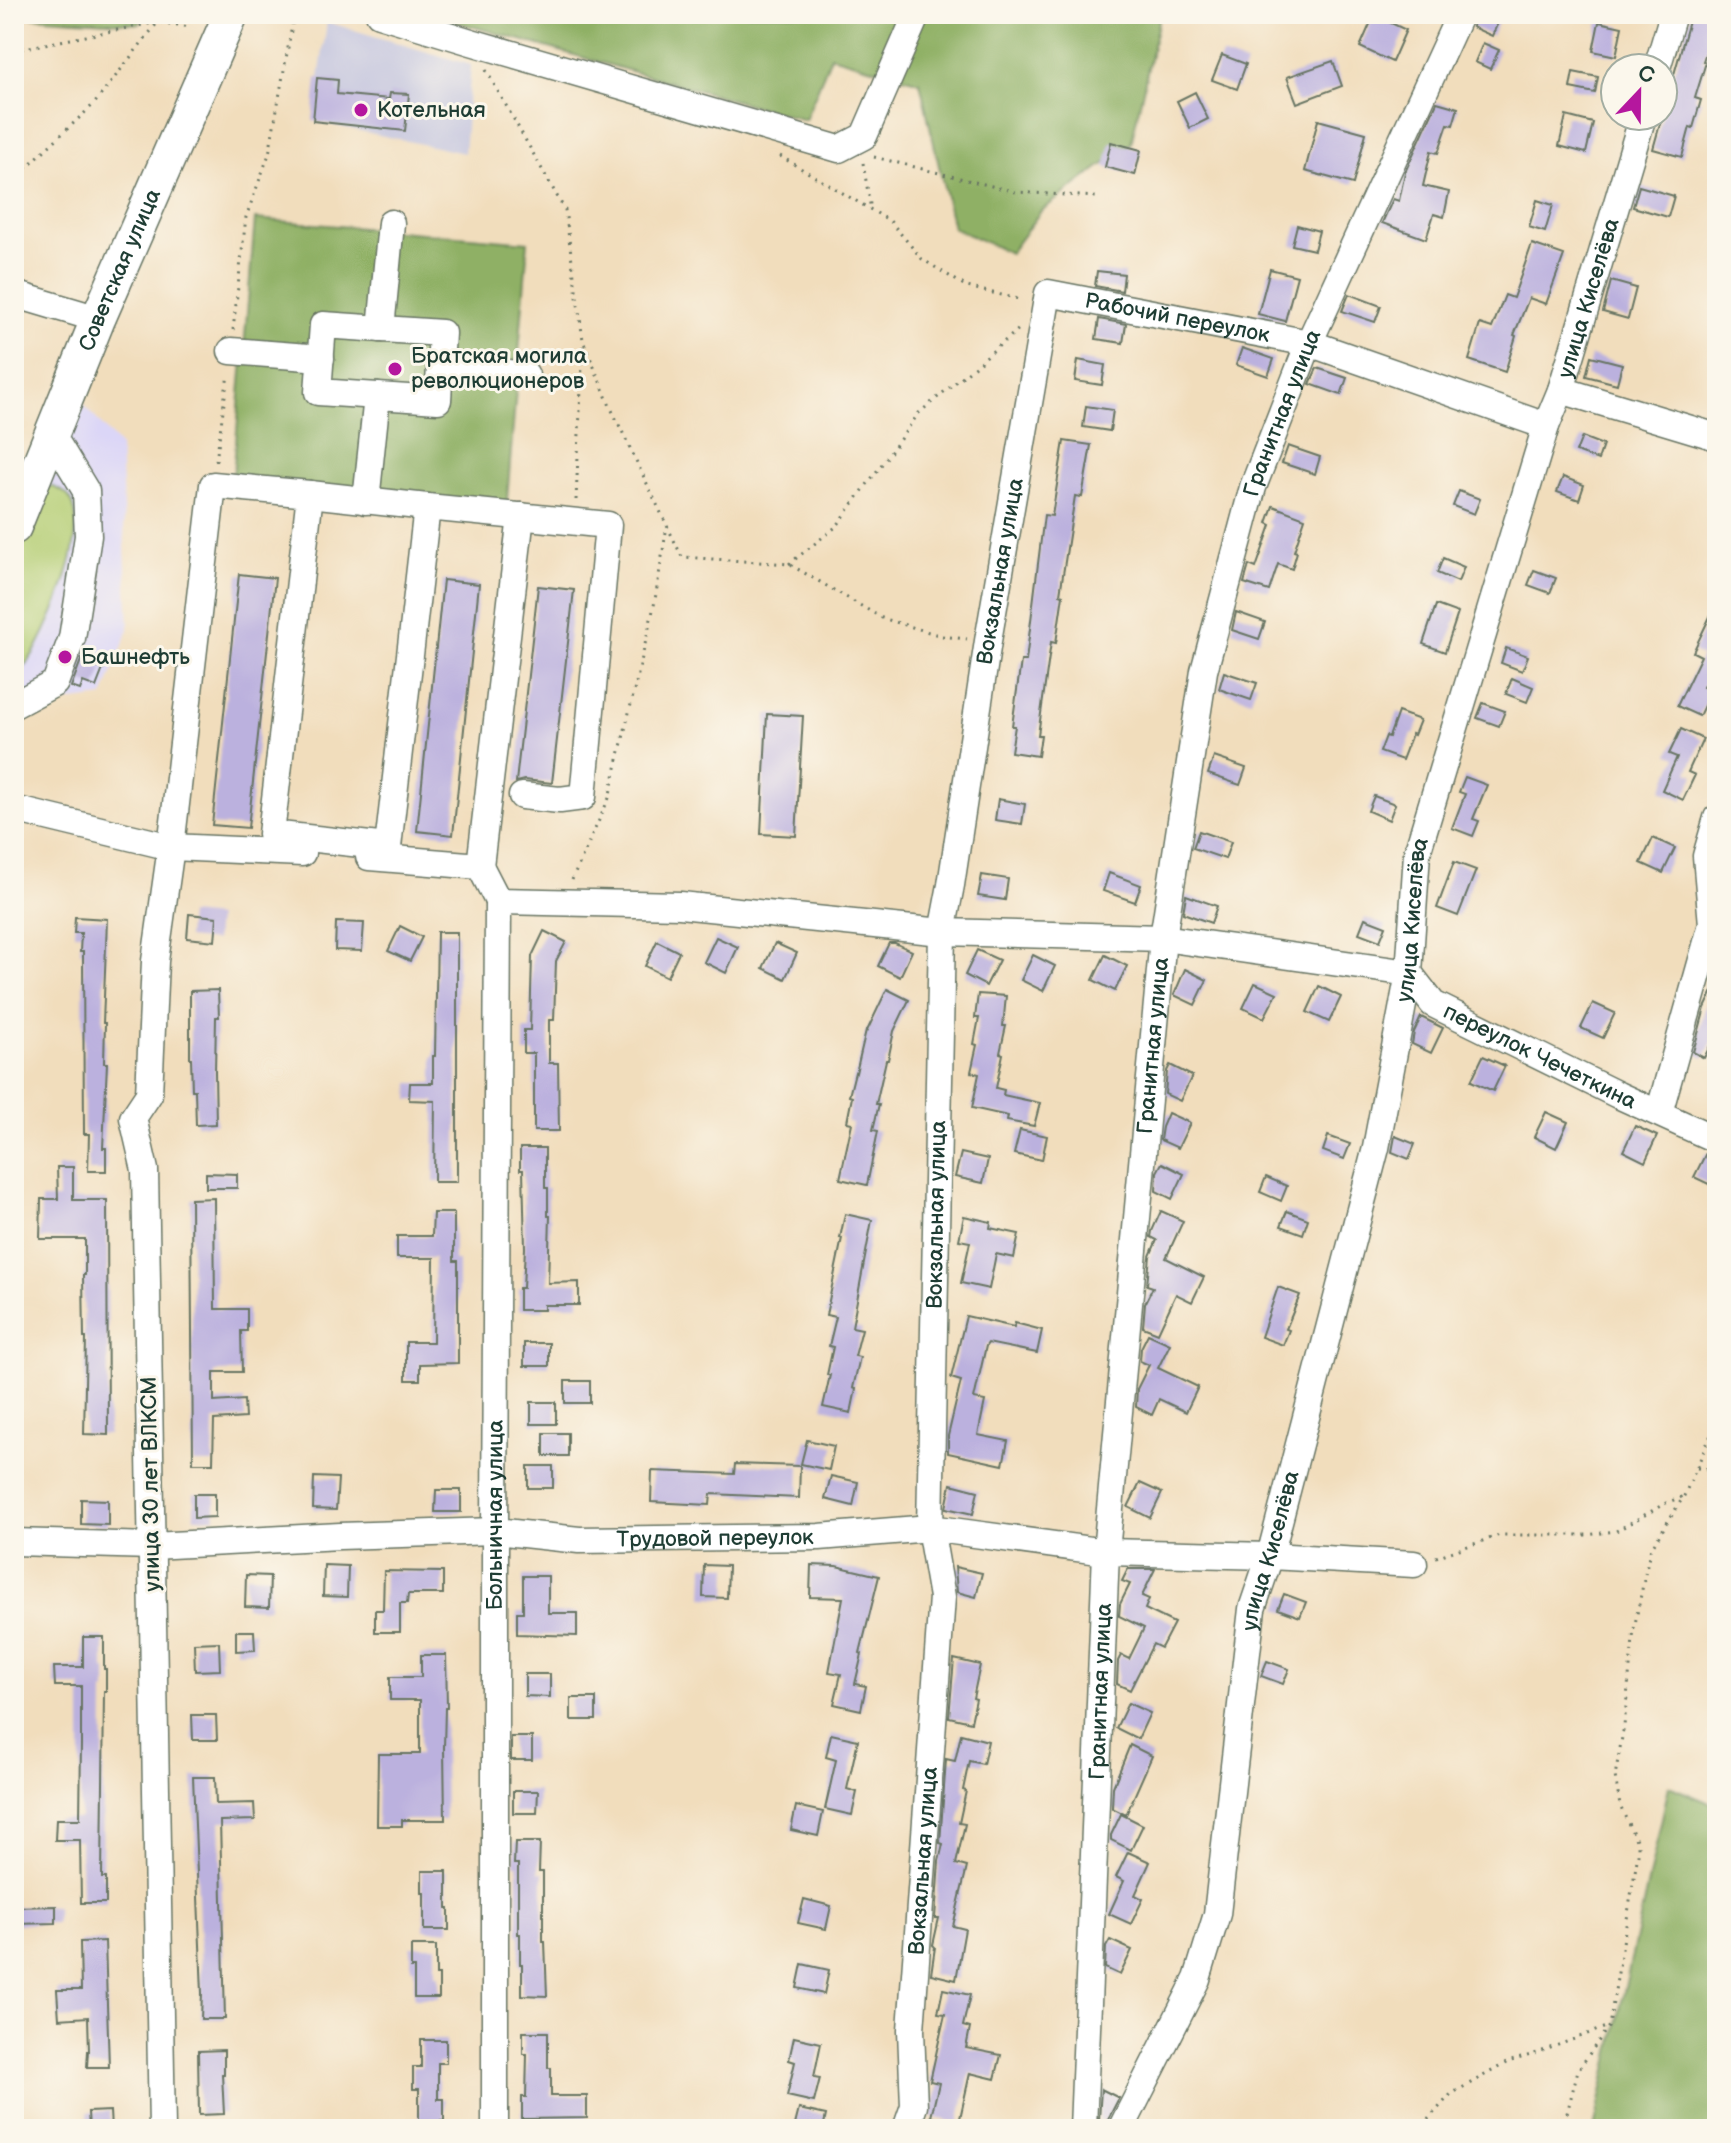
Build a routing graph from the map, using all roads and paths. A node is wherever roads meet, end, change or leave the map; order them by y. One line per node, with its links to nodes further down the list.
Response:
1 (163, 14): 8 (path)
2 (231, 14): 21 (main road, Советская улица)
3 (294, 14): 25 (path)
4 (379, 14): 10 (street)
5 (917, 14): 10 (street)
6 (1460, 14): 24 (street, Гранитная улица)
7 (1673, 14): 12 (street)
8 (158, 22): 9 (path); 11 (path); 15 (path)
9 (190, 27)
10 (471, 42): 23 (path)
11 (14, 50)
12 (1662, 52)
13 (1638, 132): 29 (street, улица Киселёва)
14 (772, 152): 17 (path)
15 (14, 179)
16 (1096, 197): 17 (path)
17 (871, 210): 20 (path)
18 (391, 223): 22 (street)
19 (14, 295): 21 (street)
20 (1046, 306): 24 (street, Рабочий переулок); 42 (path); 43 (street, Вокзальная улица)
21 (98, 319): 32 (main road, Советская улица)
22 (381, 329): 26 (street); 27 (street)
23 (583, 340): 39 (path); 40 (path)
24 (1309, 343): 31 (street, Рабочий переулок); 53 (street, Гранитная улица)
25 (231, 351): 26 (street); 34 (path)
26 (321, 358): 30 (street)
27 (440, 365): 28 (street); 30 (street)
28 (526, 375)
29 (1561, 390): 31 (street, улица Киселёва); 33 (street)
30 (377, 396): 36 (street)
31 (1546, 426): 54 (street, улица Киселёва)
32 (52, 435): 41 (main road, Советская улица); 44 (street)
33 (1717, 437)
34 (213, 485): 35 (street); 48 (street, улица 30 лет ВЛКСМ)
35 (310, 494): 36 (street); 37 (street)
36 (366, 501): 37 (street)
37 (427, 507): 38 (street)
38 (521, 516): 39 (street); 49 (street)
39 (575, 522): 45 (street)
40 (667, 526): 42 (path); 51 (path)
41 (14, 527)
42 (789, 564): 43 (path)
43 (988, 641): 52 (street, Вокзальная улица)
44 (14, 705)
45 (522, 796)
46 (14, 809): 48 (street)
47 (1717, 818): 55 (street)
48 (171, 847): 49 (street); 64 (street, улица 30 лет ВЛКСМ)
49 (480, 866): 50 (street)
50 (498, 901): 51 (street); 62 (street, Больничная улица)
51 (562, 902): 52 (street)
52 (942, 932): 53 (street); 61 (street, Вокзальная улица)
53 (1163, 938): 54 (street); 65 (street, Гранитная улица)
54 (1409, 973): 55 (street, переулок Чечеткина); 66 (street, улица Киселёва)
55 (1659, 1113): 56 (street, переулок Чечеткина)
56 (1717, 1140)
57 (1717, 1411): 58 (path)
58 (1697, 1468): 59 (path); 60 (path)
59 (1717, 1470)
60 (1684, 1496): 67 (path); 68 (path)
61 (930, 1528): 62 (street, Трудовой переулок); 65 (street, Трудовой переулок); 71 (street, Вокзальная улица)
62 (495, 1531): 64 (street, Трудовой переулок); 70 (street, Больничная улица)
63 (14, 1542): 64 (street, Трудовой переулок)
64 (152, 1546): 69 (street, улица 30 лет ВЛКСМ)
65 (1106, 1552): 66 (street, Трудовой переулок); 72 (street, Гранитная улица)
66 (1270, 1556): 67 (street, Трудовой переулок); 73 (street, улица Киселёва)
67 (1414, 1564)
68 (1609, 2026): 74 (path); 75 (path)
69 (162, 2129)
70 (495, 2129)
71 (906, 2129)
72 (1083, 2129)
73 (1121, 2129)
74 (1415, 2129)
75 (1563, 2129)

